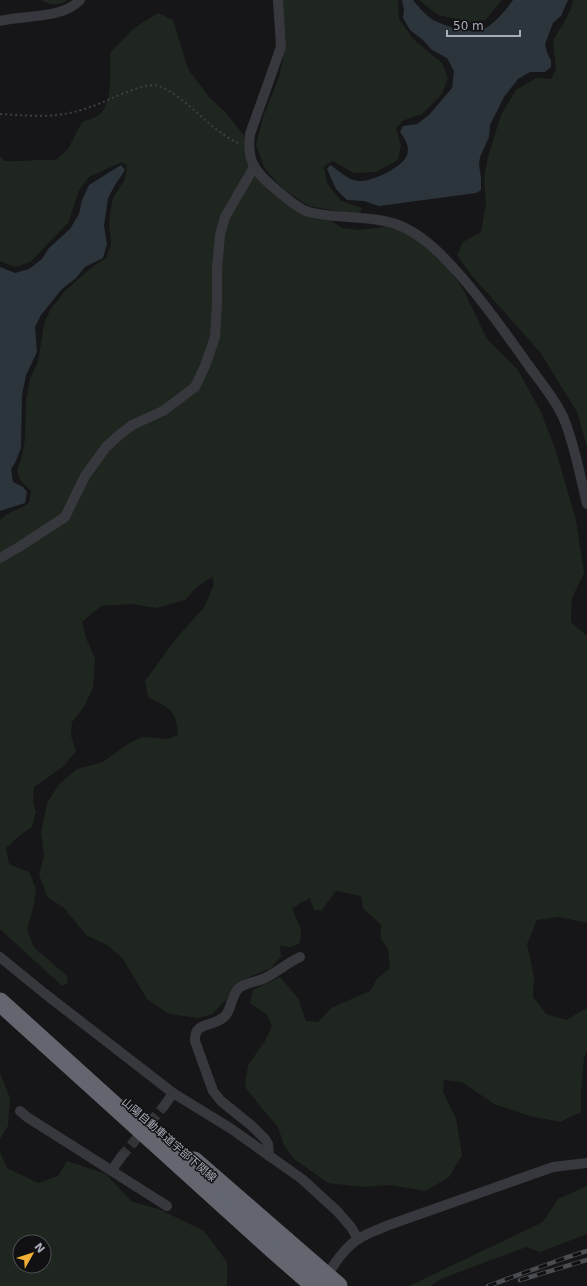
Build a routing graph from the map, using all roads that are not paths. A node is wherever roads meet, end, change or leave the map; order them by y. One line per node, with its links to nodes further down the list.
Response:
1 (80, 0): 3 (street)
2 (278, 0): 4 (street)
3 (0, 21)
4 (254, 167): 5 (street); 6 (street)
5 (587, 504)
6 (0, 558)
7 (0, 957): 11 (street)
8 (300, 957): 14 (street)
9 (0, 995): 20 (highway, 山陽自動車道宇部下関線)
10 (0, 1002): 20 (highway, 山陽自動車道宇部下関線)
11 (174, 1093): 12 (street); 14 (street)
12 (164, 1106)
13 (20, 1111): 17 (street)
14 (269, 1156): 19 (street)
15 (121, 1157): 17 (street)
16 (587, 1163): 19 (street)
17 (112, 1170): 18 (street)
18 (167, 1206)
19 (358, 1239): 22 (street)
20 (281, 1247): 21 (highway, 山陽自動車道宇部下関線); 23 (highway, 山陽自動車道宇部下関線, bridge)
21 (315, 1286)
22 (323, 1286)
23 (338, 1286)

